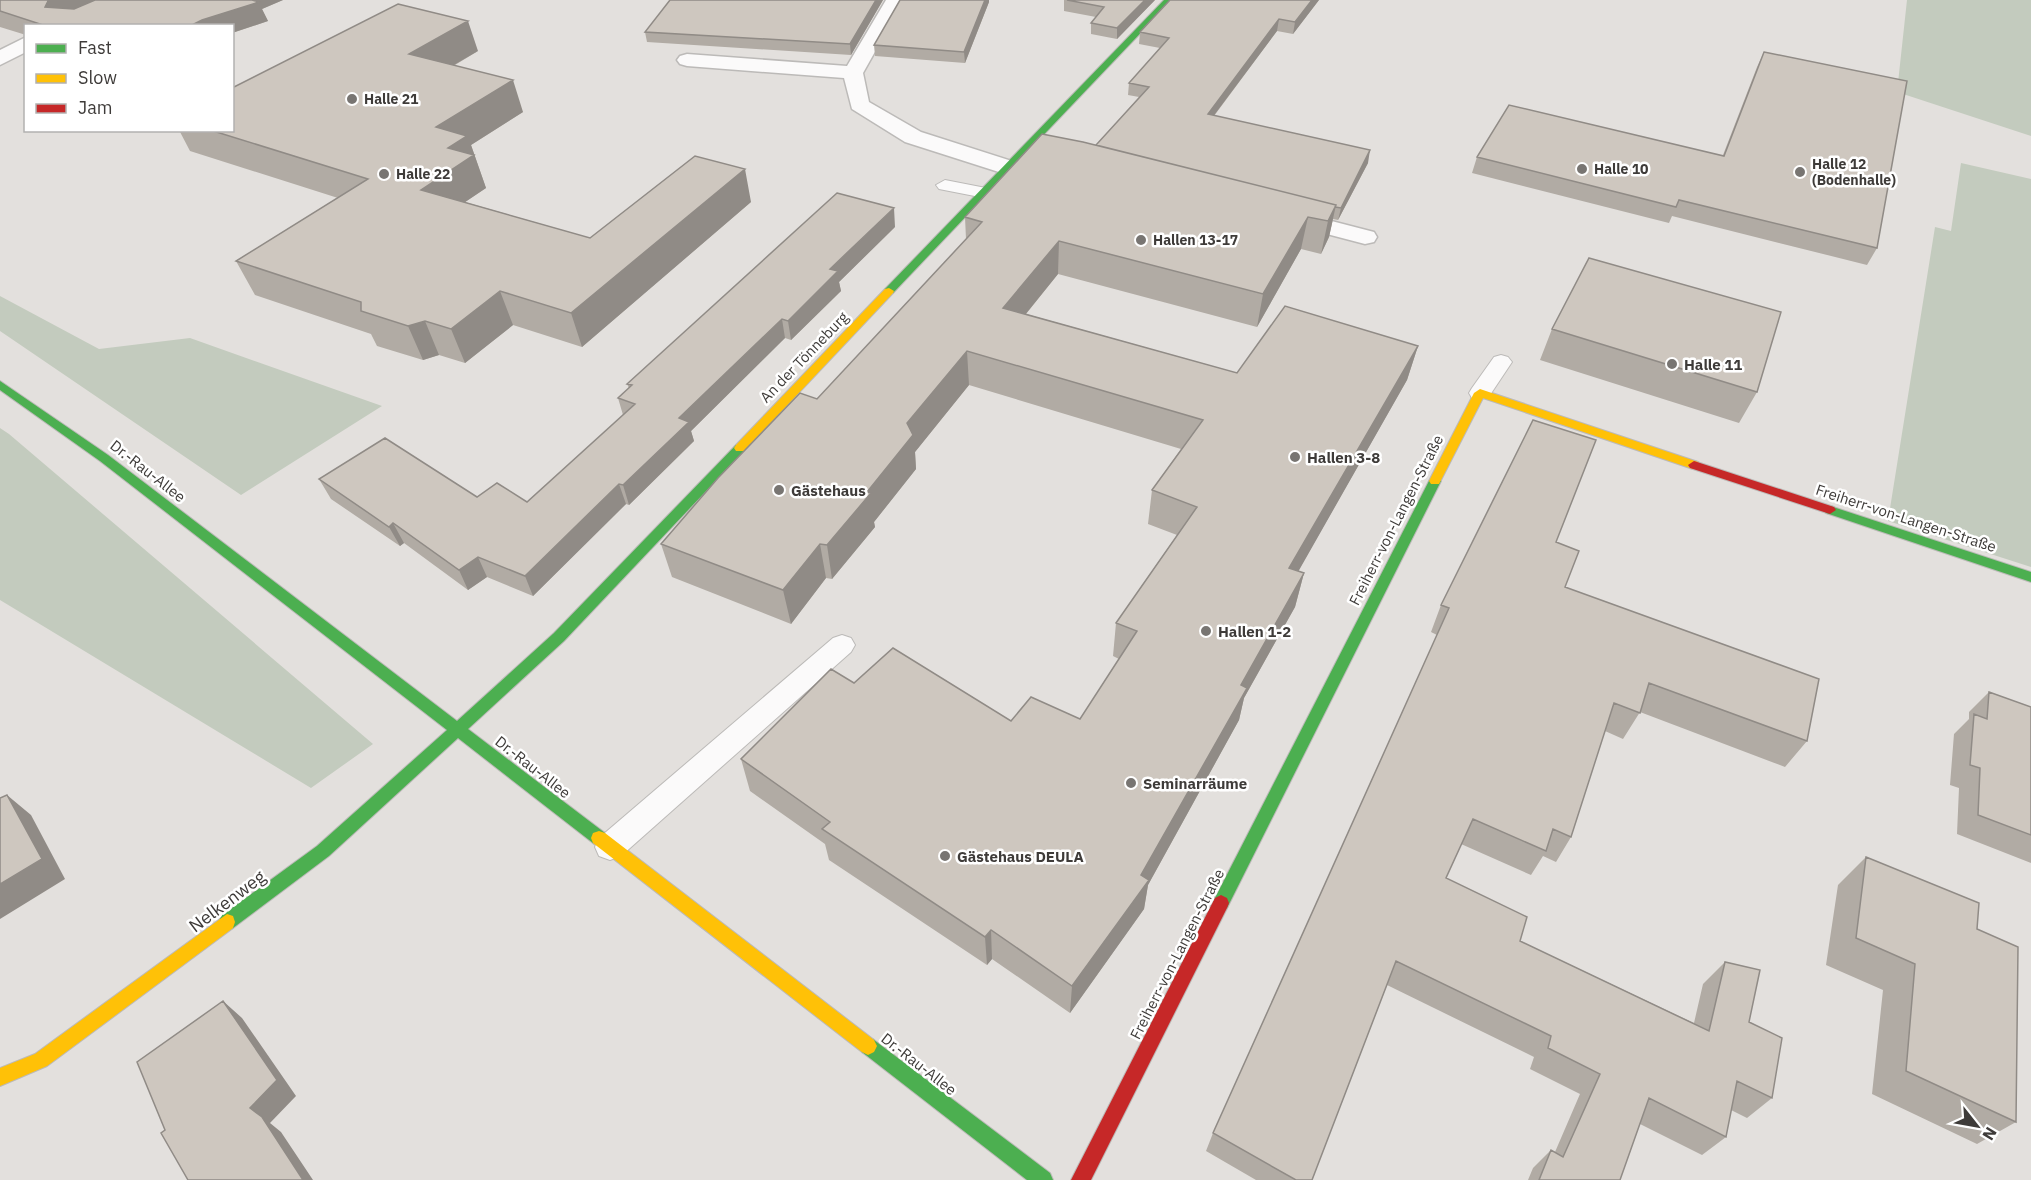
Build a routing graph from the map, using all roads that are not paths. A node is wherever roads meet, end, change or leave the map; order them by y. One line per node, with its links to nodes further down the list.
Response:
1 (895, 0): 8 (street)
2 (1168, 0): 9 (street, An der Tönneburg)
3 (0, 35): 4 (street)
4 (24, 43)
5 (24, 44): 6 (street)
6 (0, 59)
7 (687, 60): 8 (street)
8 (853, 73): 11 (street)
9 (1026, 150): 10 (street); 11 (street, An der Tönneburg)
10 (1049, 156)
11 (1010, 168): 13 (street, An der Tönneburg)
12 (945, 184): 13 (lane)
13 (985, 193): 21 (street, An der Tönneburg)
14 (1268, 212): 15 (street)
15 (1365, 237)
16 (1501, 362): 18 (lane)
17 (0, 385): 21 (street, Dr.-Rau-Allee)
18 (1480, 393): 19 (street, Freiherr-von-Langen-Straße); 25 (street, Freiherr-von-Langen-Straße)
19 (2031, 577)
20 (842, 645): 22 (lane)
21 (457, 729): 22 (street, Dr.-Rau-Allee); 23 (street, Nelkenweg)
22 (610, 847): 24 (street, Dr.-Rau-Allee)
23 (0, 1077)
24 (1043, 1180)
25 (1081, 1180)

